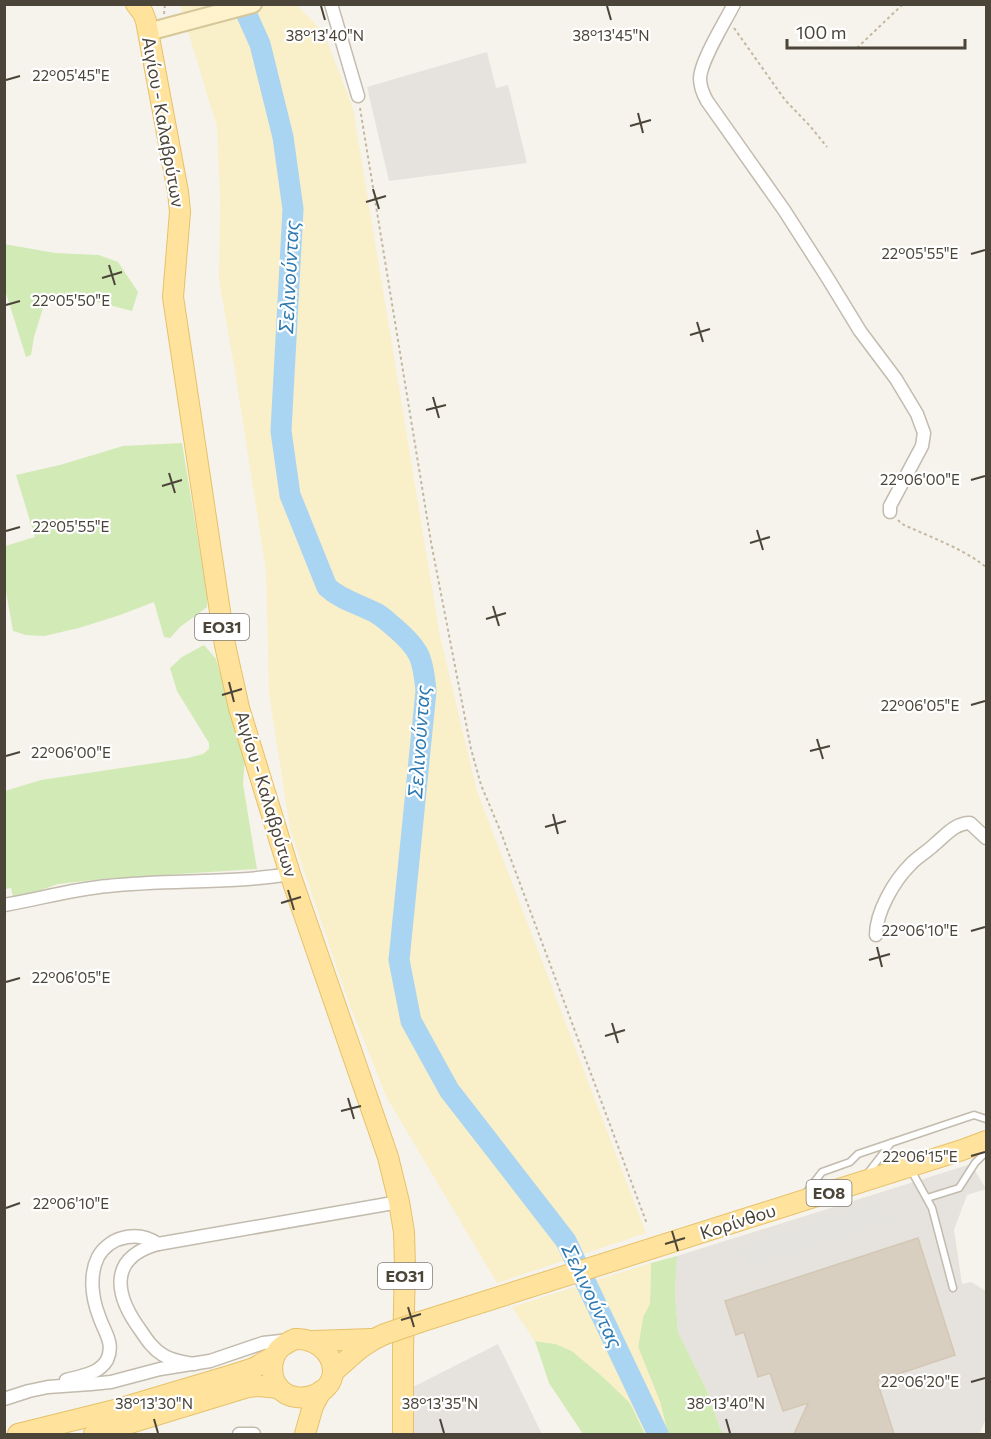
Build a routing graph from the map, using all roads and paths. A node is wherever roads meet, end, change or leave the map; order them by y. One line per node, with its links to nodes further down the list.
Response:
1 (135, 4): 7 (main road, Αιγίου - Καλαβρύτων / ΕΟ31)
2 (253, 4): 7 (main road)
3 (331, 4): 9 (street)
4 (734, 4): 6 (street)
5 (903, 4): 8 (path)
6 (727, 18): 10 (path); 11 (street)
7 (148, 32): 14 (main road, Αιγίου - Καλαβρύτων / ΕΟ31)
8 (858, 48)
9 (358, 96): 26 (path)
10 (827, 147)
11 (890, 512): 12 (path)
12 (987, 567)
13 (987, 838): 16 (street)
14 (290, 874): 15 (street); 24 (main road, Αιγίου - Καλαβρύτων / ΕΟ31)
15 (4, 905)
16 (876, 935)
17 (987, 1119): 19 (lane)
18 (987, 1141): 21 (main road, Κορίνθου / ΕΟ8)
19 (891, 1143): 22 (lane); 25 (lane)
20 (987, 1152): 23 (lane)
21 (909, 1167): 22 (main road, Κορίνθου / ΕΟ8); 23 (lane)
22 (860, 1183): 25 (main road, Κορίνθου / ΕΟ8)
23 (927, 1198): 28 (lane)
24 (399, 1202): 27 (street); 43 (main road, Αιγίου - Καλαβρύτων / ΕΟ31)
25 (799, 1203): 29 (main road, Κορίνθου / ΕΟ8, bridge)
26 (647, 1224)
27 (158, 1244): 32 (street); 34 (street)
28 (953, 1288)
29 (379, 1337): 30 (main road, ΕΟ8); 33 (main road, ΕΟ8)
30 (304, 1340): 31 (main road); 32 (street); 33 (main road)
31 (274, 1356): 36 (main road, ΕΟ8); 38 (main road)
32 (194, 1364): 34 (street)
33 (333, 1372): 35 (main road, ΕΟ8)
34 (29, 1391): 37 (street)
35 (321, 1391): 36 (main road); 42 (main road, ΕΟ8)
36 (284, 1392): 39 (main road); 42 (main road, ΕΟ8)
37 (4, 1399)
38 (18, 1434)
39 (94, 1434)
40 (239, 1434): 41 (street)
41 (254, 1434)
42 (304, 1434)
43 (403, 1434)

